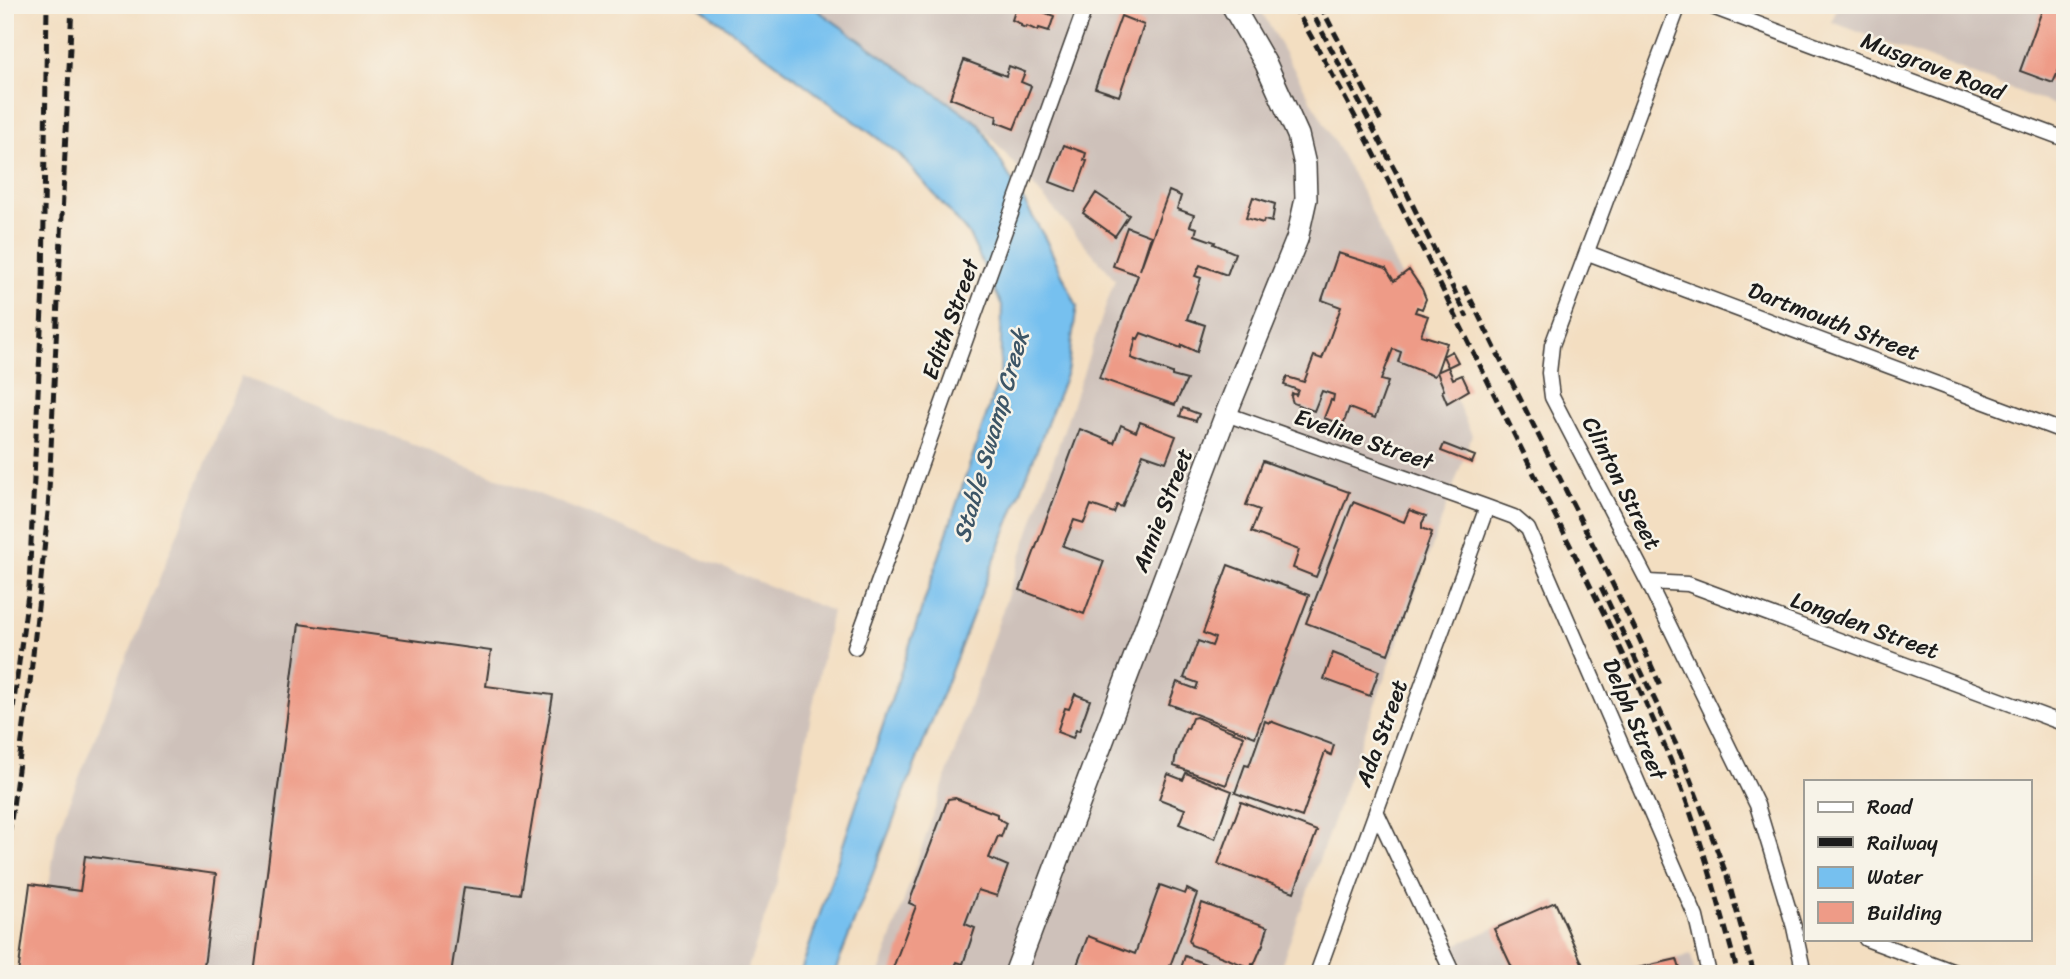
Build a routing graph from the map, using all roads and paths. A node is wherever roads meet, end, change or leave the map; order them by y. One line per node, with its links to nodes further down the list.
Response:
1 (1086, 5): 11 (street, Edith Street)
2 (1232, 5): 7 (street, Annie Street)
3 (1679, 5): 6 (street, Clinton Street)
4 (1707, 5): 5 (street, Musgrave Road)
5 (2065, 139)
6 (1588, 253): 8 (street, Dartmouth Street); 10 (street, Clinton Street)
7 (1226, 414): 9 (street, Eveline Street); 16 (street, Annie Street)
8 (2065, 432)
9 (1487, 507): 13 (street, Ada Street); 19 (street, Delph Street)
10 (1648, 582): 12 (street, Longden Street); 14 (street, Clinton Street)
11 (855, 647)
12 (2065, 724)
13 (1377, 813): 17 (street, Ada Street); 18 (street)
14 (1800, 927): 20 (street, Clinton Street)
15 (1869, 940): 21 (street)
16 (1015, 974)
17 (1317, 974)
18 (1453, 974)
19 (1709, 974)
20 (1804, 974)
21 (1960, 974)

